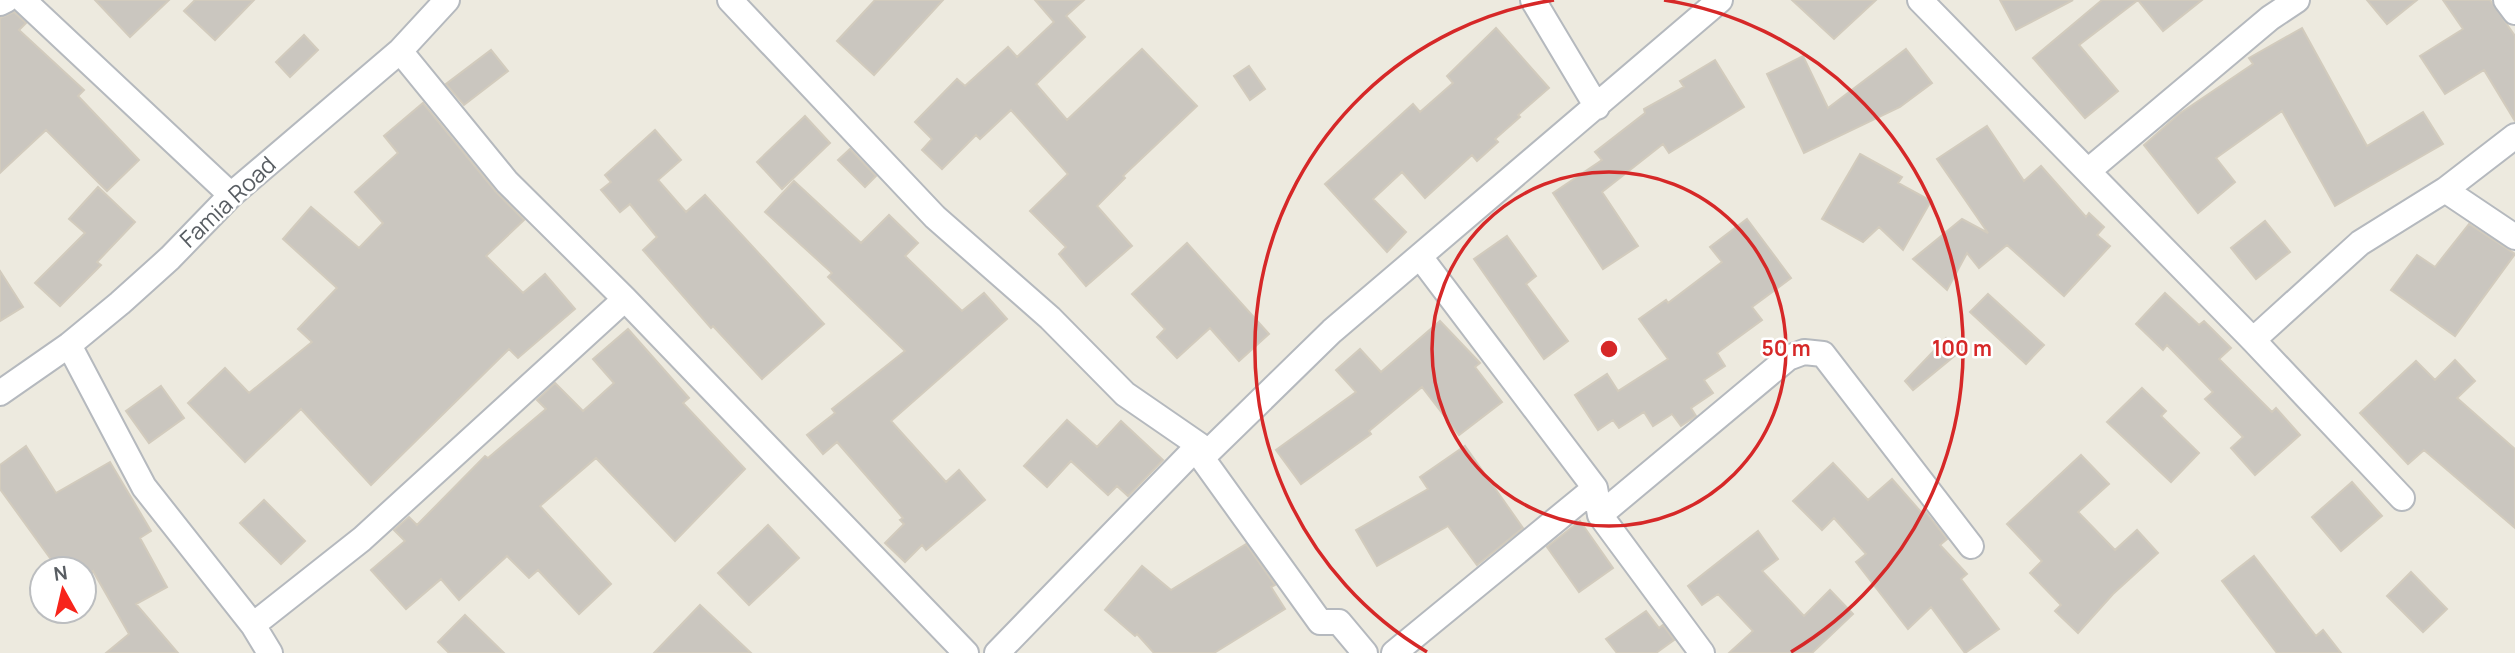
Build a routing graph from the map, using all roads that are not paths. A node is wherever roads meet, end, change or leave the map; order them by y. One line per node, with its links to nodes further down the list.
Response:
1 (6, 0): 10 (street)
2 (23, 0): 17 (street)
3 (446, 0): 12 (street, Famia Road)
4 (730, 0): 24 (street)
5 (1533, 0): 13 (street)
6 (1720, 0): 13 (street)
7 (1920, 0): 15 (street)
8 (2297, 0): 15 (street)
9 (2506, 0): 11 (street)
10 (0, 3)
11 (2515, 12)
12 (400, 51): 17 (street, Famia Road); 20 (street)
13 (1597, 107): 19 (street)
14 (2515, 136): 16 (street)
15 (2088, 171): 21 (street)
16 (2445, 190): 18 (street); 21 (street)
17 (231, 195): 22 (street, Famia Road)
18 (2515, 237)
19 (1421, 258): 24 (street); 25 (street)
20 (625, 299): 29 (street); 32 (street)
21 (2253, 340): 26 (street)
22 (69, 345): 23 (street, Famia Road); 29 (street)
23 (0, 393)
24 (1201, 452): 30 (street); 33 (street)
25 (1595, 488): 27 (street); 34 (street)
26 (2402, 498)
27 (1600, 515): 28 (street); 35 (street)
28 (1971, 546)
29 (253, 625): 31 (street)
30 (1006, 651)
31 (270, 653)
32 (966, 653)
33 (1365, 653)
34 (1395, 653)
35 (1702, 653)

